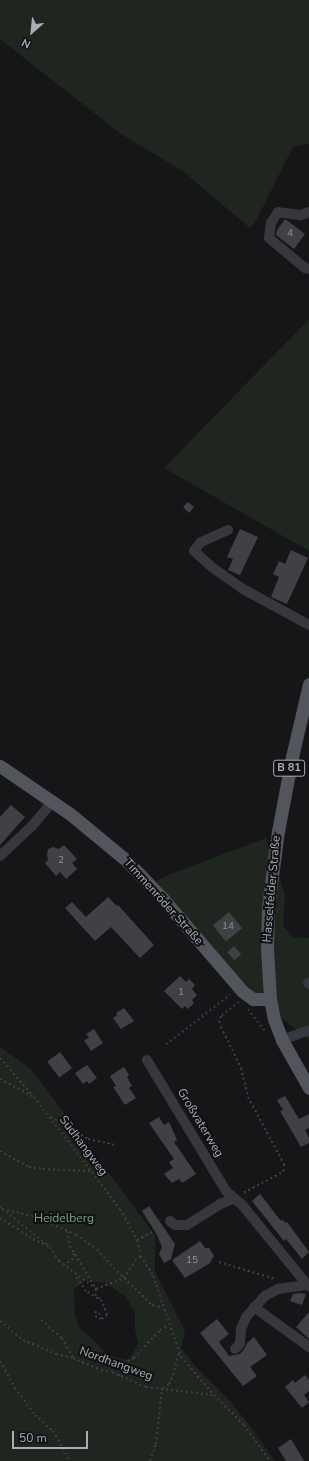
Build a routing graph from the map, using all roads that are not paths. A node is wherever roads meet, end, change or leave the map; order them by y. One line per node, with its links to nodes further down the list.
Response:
1 (309, 212): 2 (street)
2 (309, 269)
3 (228, 530): 4 (street)
4 (309, 625)
5 (309, 684): 9 (main road, Hasselfelder Straße / B 81)
6 (0, 766): 7 (main road, Timmenröder Straße)
7 (53, 801): 8 (street); 9 (main road, Timmenröder Straße)
8 (0, 856)
9 (270, 999): 11 (main road, Hasselfelder Straße / B 81)
10 (309, 1030): 11 (street)
11 (282, 1040): 13 (main road, Hasselfelder Straße / B 81)
12 (147, 1060): 14 (street, Großvaterweg)
13 (309, 1088)
14 (233, 1199): 15 (street); 16 (street, Großvaterweg)
15 (170, 1222)
16 (308, 1286): 17 (street, Großvaterweg)
17 (254, 1307): 18 (street); 19 (street, Großvaterweg)
18 (309, 1347)
19 (235, 1348)

